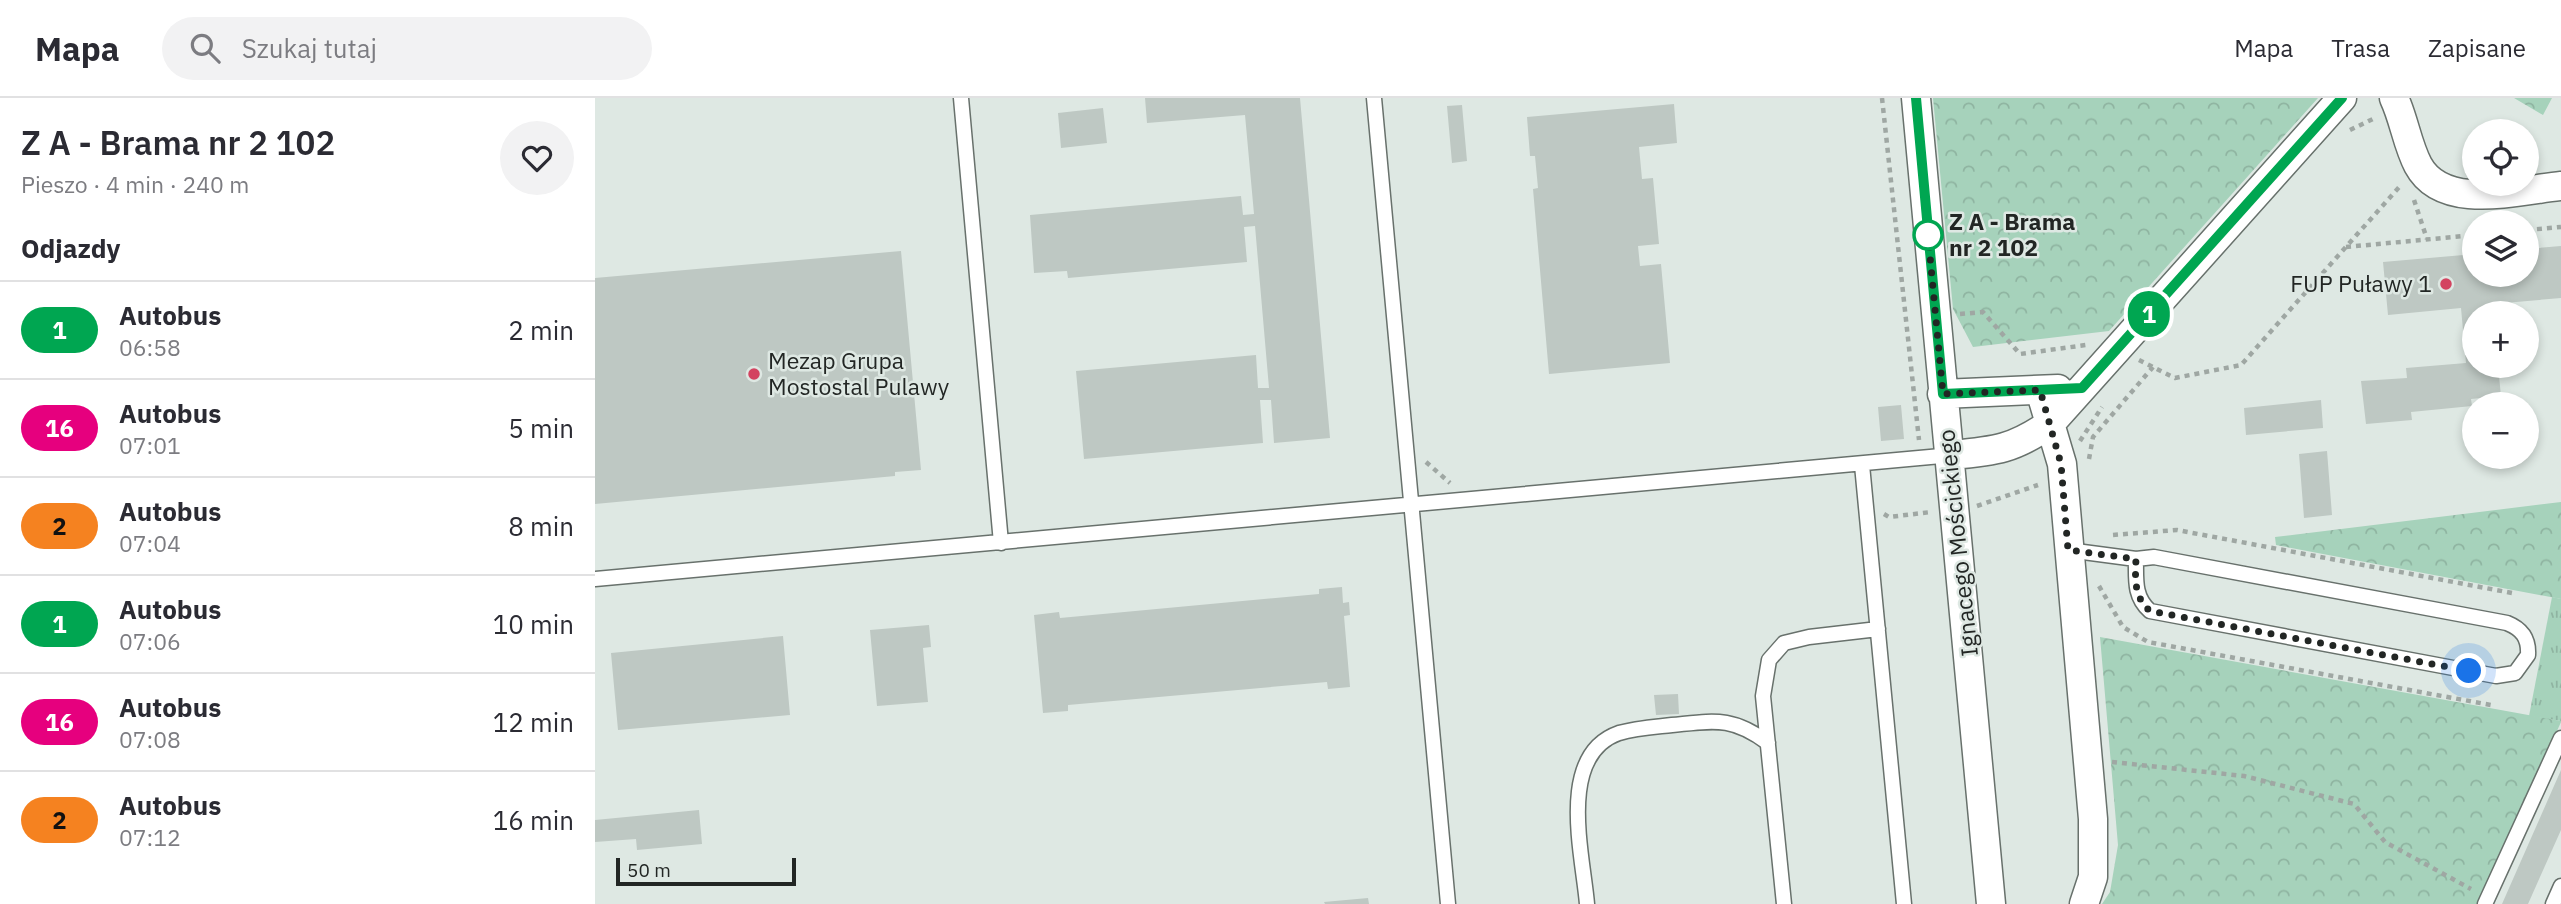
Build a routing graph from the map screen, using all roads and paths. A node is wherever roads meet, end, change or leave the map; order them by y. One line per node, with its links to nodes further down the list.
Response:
1 (961, 98): 27 (lane)
2 (1374, 98): 24 (lane)
3 (1882, 98): 20 (path)
4 (1916, 98): 17 (street, Ignacego Mościckiego)
5 (2342, 98): 15 (street)
6 (2394, 98): 8 (street)
7 (2406, 179): 12 (path)
8 (2561, 186)
9 (2561, 227): 10 (path)
10 (2539, 229)
11 (2462, 236): 12 (path)
12 (2346, 247): 14 (path)
13 (2131, 356): 14 (path)
14 (2153, 367): 22 (path)
15 (2082, 388): 16 (street); 18 (street)
16 (2040, 390): 17 (street); 18 (street)
17 (1943, 394): 19 (street, Ignacego Mościckiego)
18 (2051, 423): 19 (street); 28 (street)
19 (1952, 456): 20 (lane); 43 (street, Ignacego Mościckiego)
20 (1921, 457): 21 (lane)
21 (1862, 465): 24 (lane); 32 (lane)
22 (2090, 467)
23 (1926, 500): 25 (path)
24 (1412, 506): 27 (lane); 39 (lane)
25 (1929, 526)
26 (2103, 534): 31 (path)
27 (1000, 543): 30 (lane)
28 (2077, 550): 29 (lane); 33 (path); 36 (street)
29 (2136, 559): 29 (lane)
30 (595, 579)
31 (2512, 593)
32 (1878, 629): 35 (lane); 42 (lane)
33 (2491, 705)
34 (2561, 738): 38 (lane)
35 (1768, 743): 40 (lane); 41 (lane)
36 (2087, 760): 38 (path); 44 (street)
37 (2561, 886): 45 (lane)
38 (2487, 901)
39 (1448, 904)
40 (1587, 904)
41 (1784, 904)
42 (1904, 904)
43 (1991, 904)
44 (2084, 904)
45 (2553, 904)

